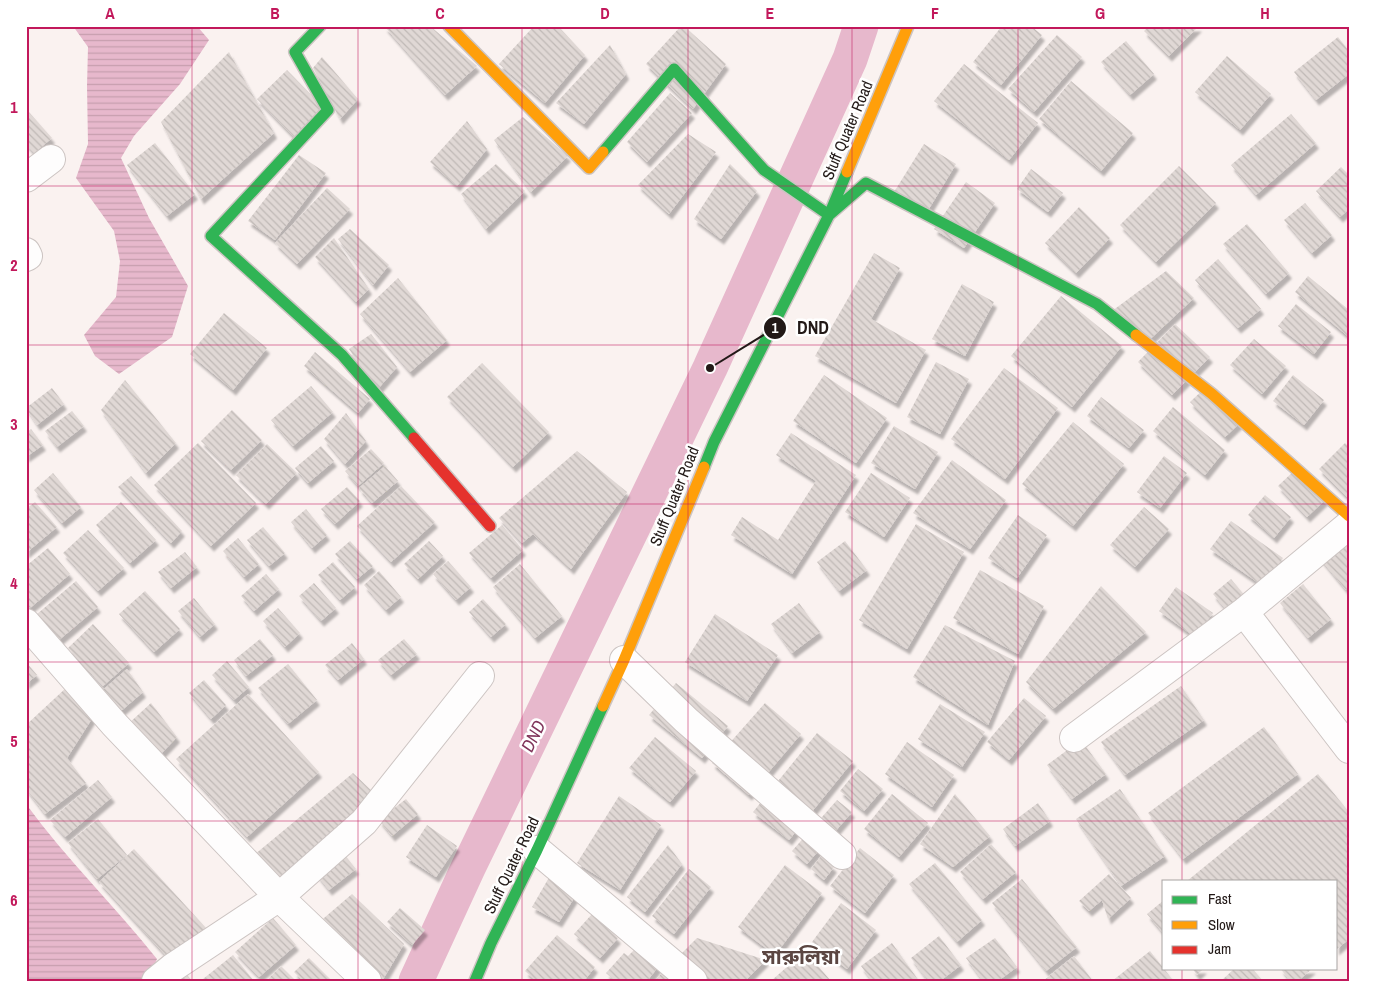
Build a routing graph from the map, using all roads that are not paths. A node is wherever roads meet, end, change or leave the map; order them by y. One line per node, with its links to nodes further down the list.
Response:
1 (320, 26): 11 (street)
2 (449, 26): 6 (street)
3 (908, 26): 6 (street, Stuff Quater Road)
4 (51, 159): 5 (street)
5 (26, 178)
6 (828, 214): 9 (street); 14 (street, Stuff Quater Road)
7 (26, 252): 8 (street)
8 (26, 257)
9 (1349, 516)
10 (1349, 525): 12 (street)
11 (490, 526)
12 (1244, 612): 16 (street); 17 (street)
13 (26, 623): 20 (street)
14 (624, 660): 18 (street, Stuff Quater Road); 19 (street)
15 (480, 676): 20 (street)
16 (1074, 738)
17 (1349, 749)
18 (537, 850): 23 (street, Stuff Quater Road); 24 (street)
19 (842, 855)
20 (279, 897): 21 (street); 22 (street)
21 (156, 981)
22 (367, 981)
23 (476, 981)
24 (693, 981)

